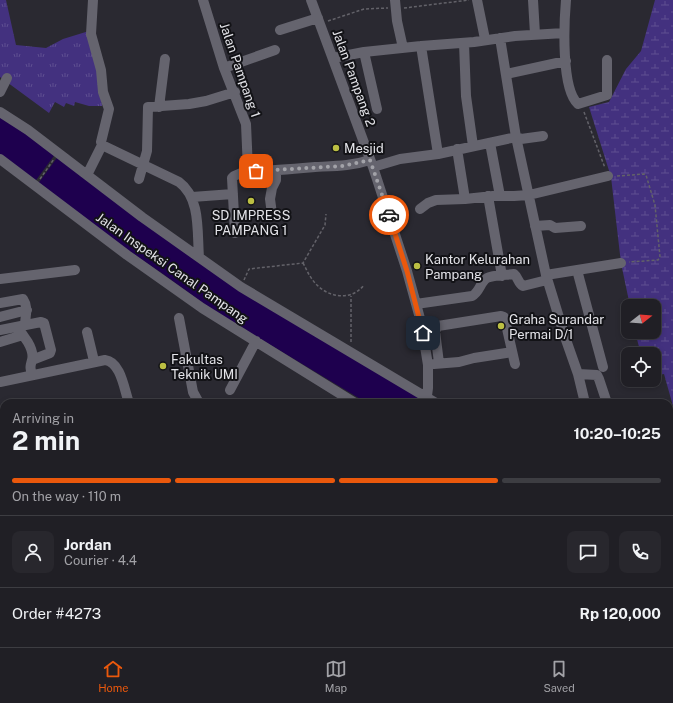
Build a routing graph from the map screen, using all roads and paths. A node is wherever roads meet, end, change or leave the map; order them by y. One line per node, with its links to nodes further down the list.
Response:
1 (93, 0): 35 (street)
2 (203, 0): 23 (street, Jalan Pampang 1)
3 (311, 0): 8 (street, Jalan Pampang 2)
4 (395, 0): 16 (street)
5 (477, 0): 13 (street)
6 (533, 0): 11 (street)
7 (566, 0): 10 (street)
8 (318, 18): 9 (street); 19 (street, Jalan Pampang 2)
9 (280, 30)
10 (564, 33): 11 (street); 22 (street)
11 (535, 34): 12 (street)
12 (500, 38): 13 (street); 24 (street)
13 (485, 39): 14 (street)
14 (464, 43): 15 (street); 36 (street)
15 (421, 46): 16 (street); 39 (street)
16 (403, 48): 18 (street)
17 (275, 50): 23 (street)
18 (364, 52): 19 (street); 29 (street)
19 (332, 58): 41 (street, Jalan Pampang 2)
20 (165, 59): 28 (street)
21 (607, 60): 22 (street)
22 (566, 61): 24 (street)
23 (224, 68): 27 (street, Jalan Pampang 1)
24 (506, 74): 33 (street)
25 (7, 78): 26 (street)
26 (0, 92)
27 (234, 92): 28 (street); 43 (street, Jalan Pampang 1)
28 (159, 106): 42 (street)
29 (377, 109)
30 (583, 110): 46 (path)
31 (0, 112): 38 (street)
32 (543, 136): 33 (street)
33 (516, 137): 34 (street); 50 (street)
34 (490, 143): 36 (street); 52 (street)
35 (102, 145): 42 (street); 45 (street)
36 (473, 146): 37 (street)
37 (457, 149): 39 (street); 54 (street)
38 (58, 153): 45 (street); 48 (path)
39 (438, 154): 41 (street)
40 (0, 159): 48 (street, Jalan Inspeksi Canal Pampang)
41 (371, 164): 44 (street); 73 (street, Jalan Pampang 2)
42 (143, 166): 47 (street); 53 (street)
43 (248, 170): 44 (street); 49 (street)
44 (276, 171): 56 (street)
45 (87, 175): 61 (street)
46 (608, 176): 50 (street); 63 (path)
47 (139, 179)
48 (35, 185): 80 (street, Jalan Inspeksi Canal Pampang)
49 (233, 194): 53 (street); 60 (street)
50 (529, 195): 52 (street); 58 (street)
51 (488, 196): 52 (street); 54 (street); 66 (street)
52 (500, 196)
53 (192, 197): 61 (street)
54 (465, 199): 55 (street)
55 (420, 209)
56 (272, 214)
57 (326, 214): 62 (path)
58 (536, 226): 59 (street); 67 (street)
59 (582, 226)
60 (235, 233)
61 (199, 257): 70 (street)
62 (303, 263): 70 (path); 71 (path)
63 (621, 263): 65 (street)
64 (75, 270): 68 (street)
65 (577, 270): 67 (street); 89 (street)
66 (502, 276): 67 (street); 73 (street)
67 (547, 277): 90 (street)
68 (0, 279)
69 (364, 285): 71 (path)
70 (241, 287): 82 (street)
71 (351, 296): 82 (path)
72 (0, 303): 74 (street)
73 (416, 304): 88 (street, Jalan Pampang 2)
74 (27, 310): 75 (street); 77 (street)
75 (0, 317)
76 (179, 318): 95 (street)
77 (22, 329): 78 (street); 81 (street); 84 (street); 84 (street)
78 (0, 330)
79 (87, 332): 85 (street)
80 (256, 341): 93 (street); 96 (street, Jalan Inspeksi Canal Pampang)
81 (0, 342)
82 (351, 352): 97 (street)
83 (512, 352): 86 (street); 86 (street); 87 (street)
84 (32, 360): 91 (street)
85 (94, 361): 91 (street); 94 (street)
86 (439, 363): 88 (street)
87 (515, 364)
88 (428, 365): 98 (street, Jalan Pampang 2)
89 (603, 367)
90 (578, 374): 99 (street); 100 (street)
91 (32, 375): 92 (street)
92 (0, 382)
93 (230, 390)
94 (128, 399)
95 (197, 399)
96 (349, 399)
97 (425, 399)
98 (428, 399)
99 (584, 399)
100 (606, 399)

